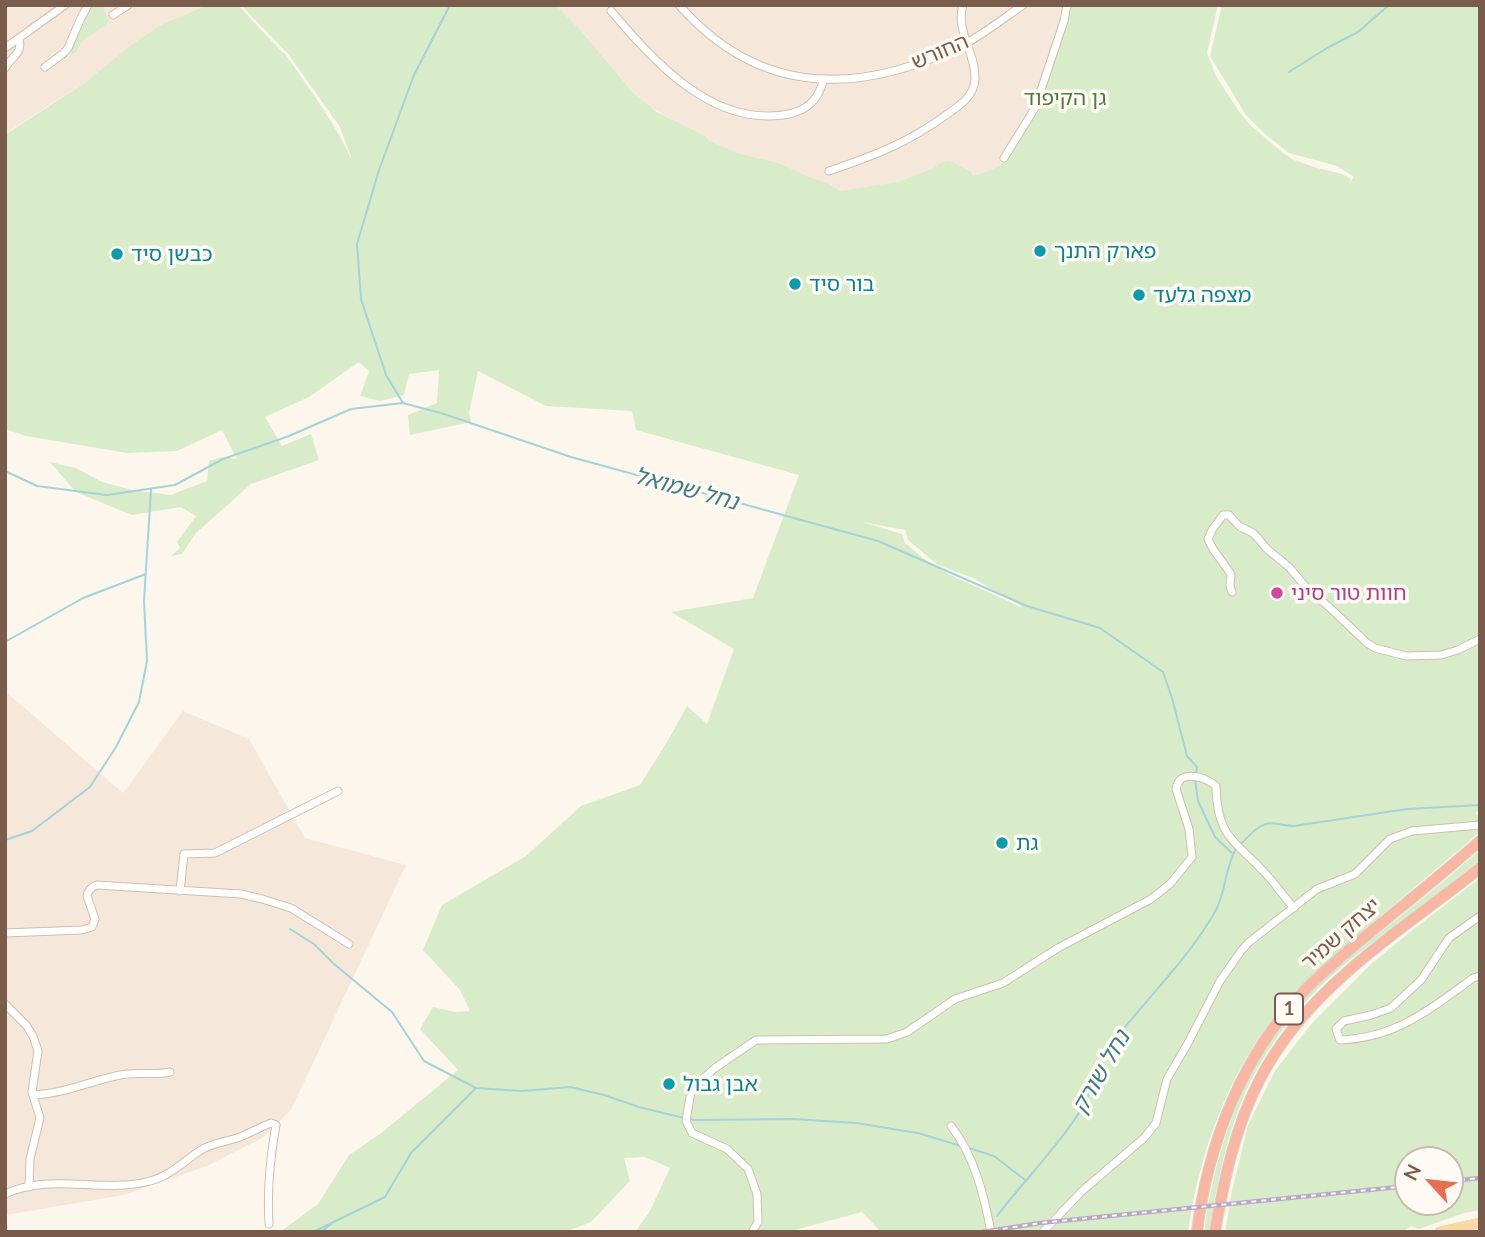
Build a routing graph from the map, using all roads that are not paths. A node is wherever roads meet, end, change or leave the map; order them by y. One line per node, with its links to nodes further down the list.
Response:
1 (65, 5): 10 (street)
2 (89, 5): 13 (street)
3 (128, 5): 9 (street)
4 (679, 5): 15 (street, החורש)
5 (963, 5): 11 (street)
6 (1023, 5): 11 (street, החורש)
7 (1067, 5): 16 (street)
8 (611, 11): 15 (street)
9 (113, 15)
10 (19, 38): 12 (street); 14 (street)
11 (967, 43): 15 (street, החורש); 17 (street)
12 (5, 48)
13 (45, 67)
14 (5, 68)
15 (824, 79)
16 (1004, 158)
17 (829, 171)
18 (1231, 592): 19 (street)
19 (1480, 639)
20 (338, 791): 24 (street)
21 (1480, 825): 25 (street)
22 (1476, 845): 41 (highway, יצחק שמיר / 1)
23 (1480, 868): 42 (highway, יצחק שמיר / 1)
24 (180, 891): 27 (street); 28 (street)
25 (1294, 908): 38 (street); 40 (street)
26 (1480, 916): 29 (street)
27 (5, 933)
28 (349, 944)
29 (1480, 976)
30 (5, 1004): 32 (street)
31 (170, 1072): 32 (street)
32 (33, 1095): 34 (street)
33 (951, 1126): 39 (street)
34 (29, 1187): 35 (street); 37 (street)
35 (5, 1194)
36 (1480, 1223): 43 (main road)
37 (269, 1224)
38 (752, 1232)
39 (991, 1232)
40 (1043, 1232)
41 (1197, 1232)
42 (1215, 1232)
43 (1440, 1232)

